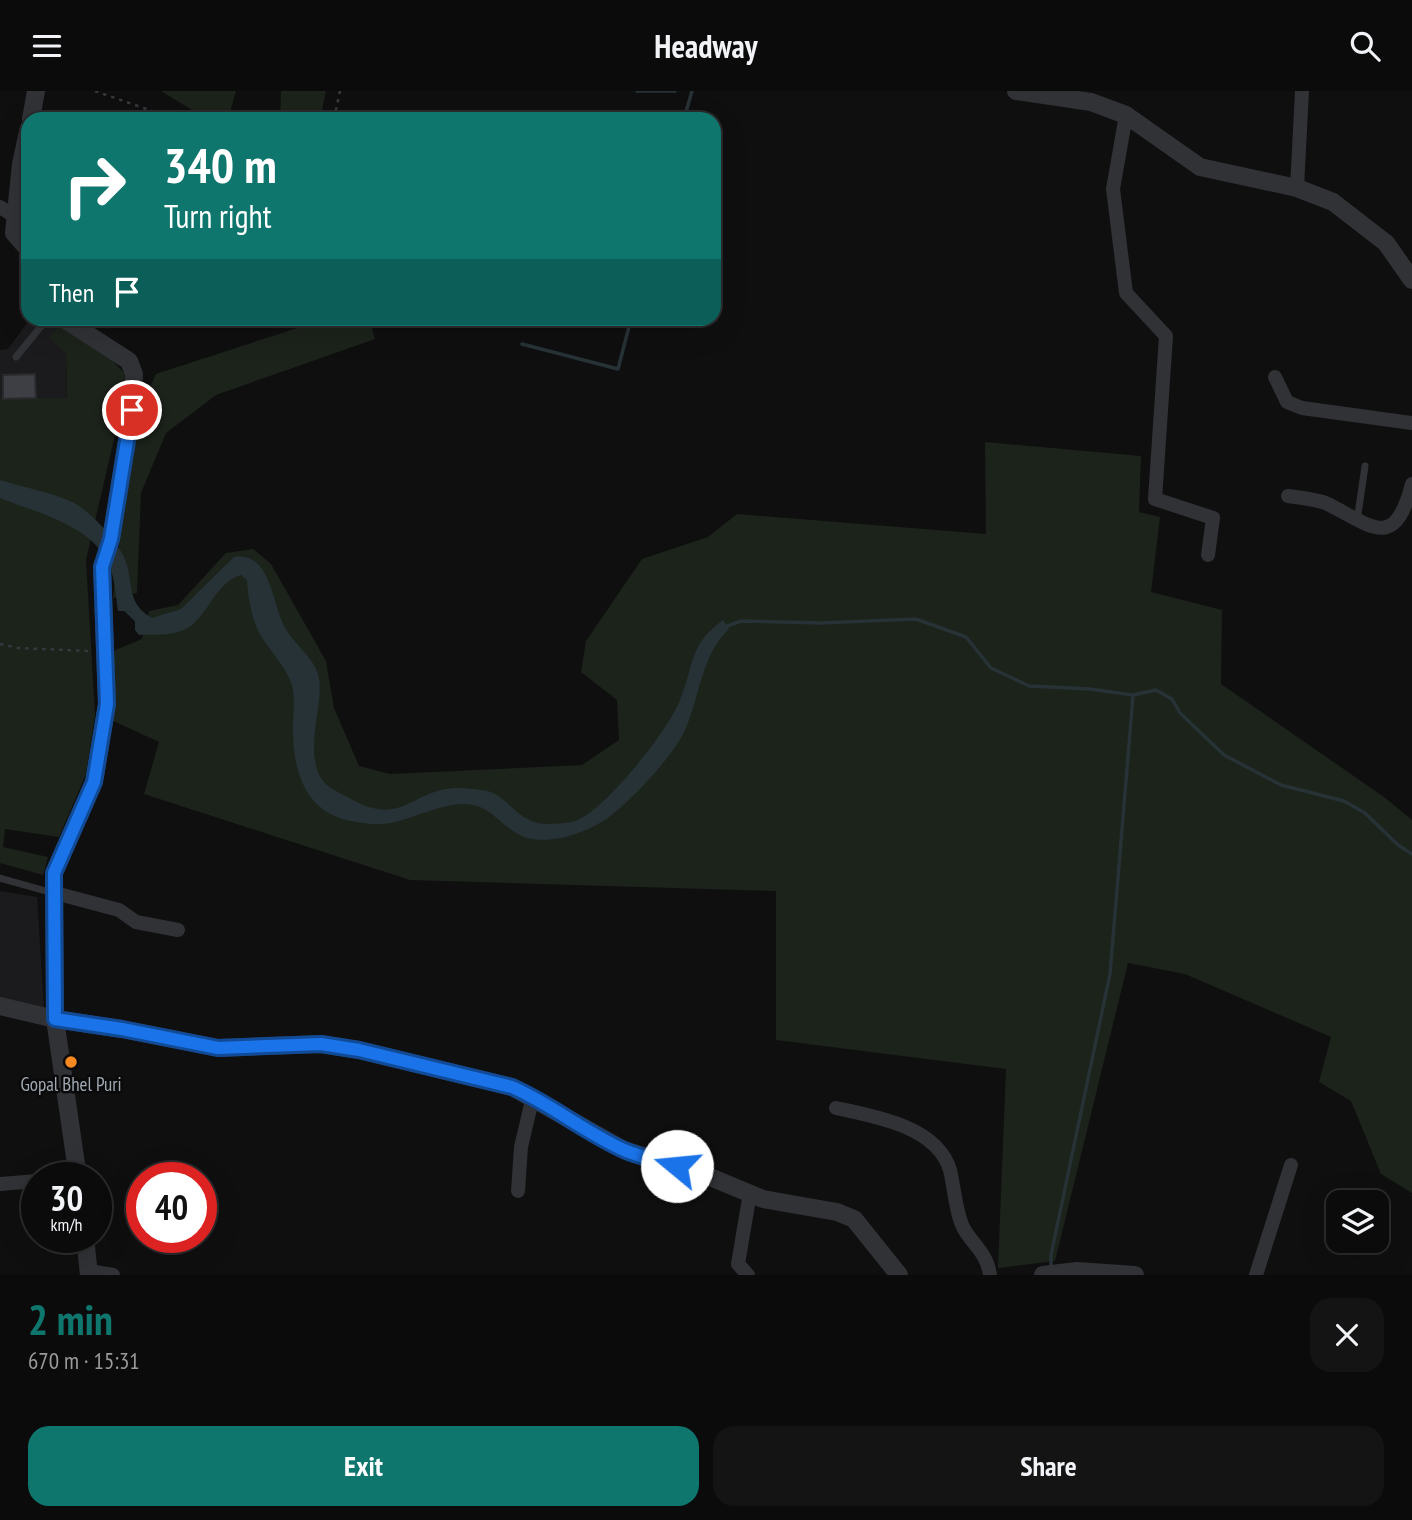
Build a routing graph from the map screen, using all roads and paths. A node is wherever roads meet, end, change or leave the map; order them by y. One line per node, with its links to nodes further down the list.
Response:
1 (36, 91): 6 (street)
2 (95, 91): 7 (path)
3 (340, 91): 8 (path)
4 (1016, 91): 9 (street)
5 (1302, 91): 11 (street)
6 (32, 112)
7 (155, 112)
8 (336, 112)
9 (1126, 115): 11 (street); 25 (street)
10 (21, 164): 13 (street)
11 (1297, 188): 15 (street)
12 (0, 207): 13 (street)
13 (16, 217): 14 (street)
14 (21, 241)
15 (1412, 280)
16 (41, 326): 18 (lane)
17 (75, 326): 27 (street)
18 (16, 357)
19 (1275, 377): 20 (street)
20 (1412, 422)
21 (1365, 466): 24 (lane)
22 (1412, 484): 24 (street)
23 (1288, 496): 24 (street)
24 (1357, 522)
25 (1208, 555)
26 (0, 644): 27 (path)
27 (105, 651): 29 (street)
28 (0, 878): 29 (lane)
29 (55, 893): 30 (street); 32 (street)
30 (178, 930)
31 (0, 1006): 32 (street)
32 (55, 1019): 33 (street); 35 (street)
33 (533, 1096): 39 (street); 40 (street)
34 (836, 1108): 46 (street)
35 (76, 1162)
36 (1292, 1165): 49 (street)
37 (21, 1182): 38 (street)
38 (0, 1184)
39 (518, 1191)
40 (750, 1193): 44 (street); 45 (street)
41 (87, 1253): 42 (street)
42 (89, 1273): 43 (street)
43 (113, 1275)
44 (748, 1275)
45 (899, 1275)
46 (990, 1275)
47 (1043, 1275): 48 (street)
48 (1135, 1275)
49 (1256, 1275)

